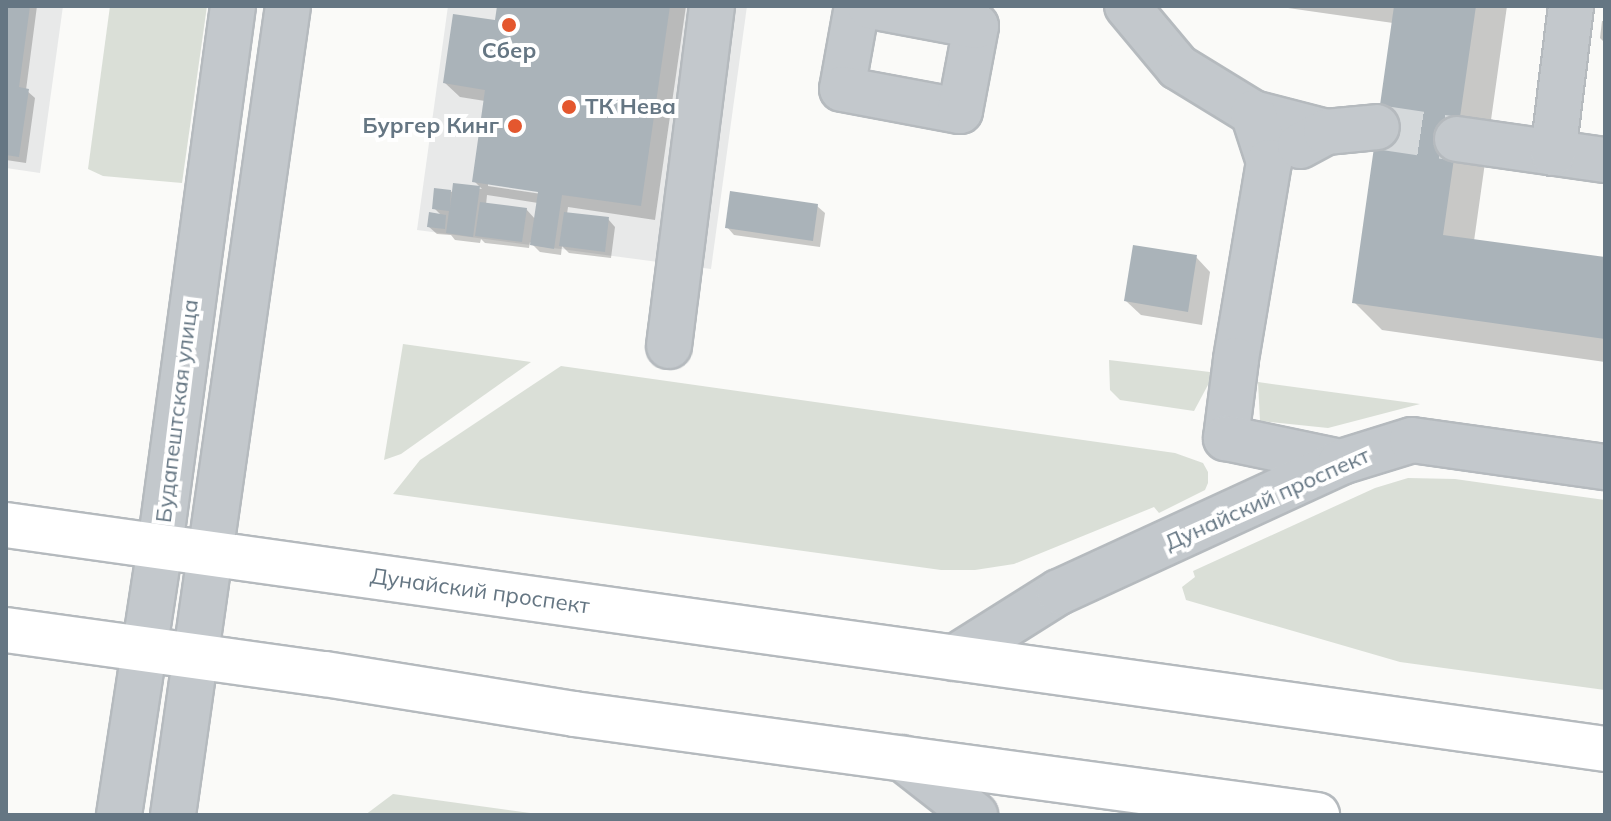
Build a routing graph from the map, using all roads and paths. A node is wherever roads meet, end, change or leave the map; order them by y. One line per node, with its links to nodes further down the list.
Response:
1 (233, 6): 19 (street, Будапештская улица)
2 (288, 6): 20 (street)
3 (712, 6): 15 (street)
4 (857, 6): 7 (street)
5 (1127, 6): 8 (street)
6 (1571, 6): 12 (street)
7 (895, 8)
8 (1253, 113): 10 (street); 14 (street)
9 (1377, 127): 10 (street)
10 (1326, 132): 14 (street)
11 (1457, 139): 12 (street)
12 (1553, 153): 13 (street)
13 (1605, 160)
14 (1269, 162): 16 (street)
15 (669, 346)
16 (1341, 462): 17 (street, Дунайский проспект); 24 (street, Дунайский проспект)
17 (1605, 467)
18 (6, 525): 19 (main road, Дунайский проспект)
19 (160, 546): 20 (main road, Дунайский проспект); 22 (street, Будапештская улица)
20 (212, 554): 23 (street); 24 (main road, Дунайский проспект)
21 (6, 630): 22 (main road)
22 (144, 649): 23 (main road); 27 (street, Будапештская улица)
23 (196, 656): 26 (main road); 28 (street)
24 (954, 658): 25 (main road, Дунайский проспект)
25 (1605, 749)
26 (902, 758): 29 (street); 30 (main road)
27 (119, 815)
28 (173, 815)
29 (975, 815)
30 (1317, 815)

